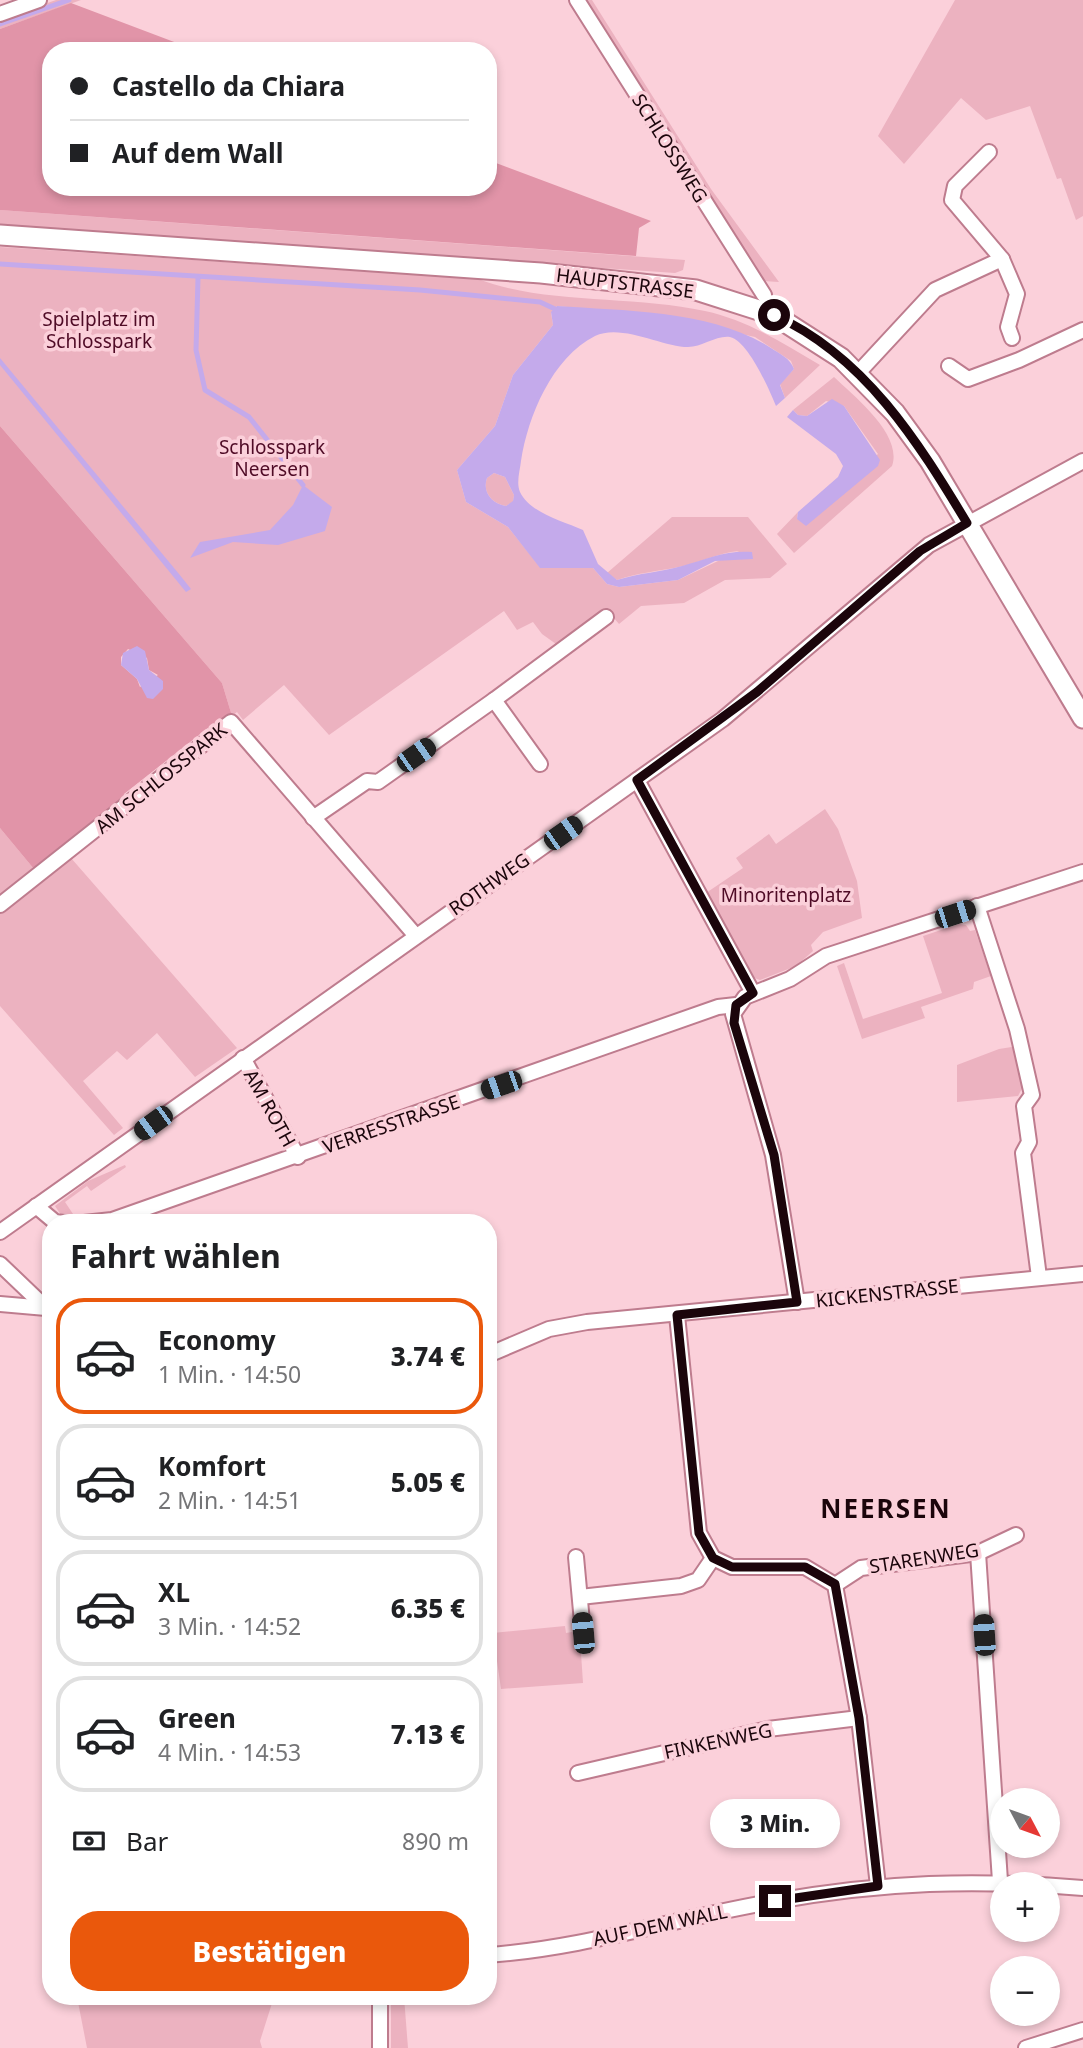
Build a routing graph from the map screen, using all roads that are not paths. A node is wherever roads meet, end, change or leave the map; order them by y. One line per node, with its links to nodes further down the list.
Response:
1 (39, 0): 3 (street)
2 (578, 0): 7 (street, SCHLOSSWEG)
3 (0, 14)
4 (989, 152): 6 (street)
5 (0, 235): 11 (street, HAUPTSTRASSE)
6 (1002, 259): 9 (street); 11 (street)
7 (764, 295)
8 (1083, 330): 10 (street)
9 (1012, 338)
10 (949, 366)
11 (858, 373): 13 (street, HAUPTSTRASSE)
12 (1083, 461): 13 (street, ROTHWEG)
13 (967, 523): 16 (street, HAUPTSTRASSE); 18 (street, ROTHWEG)
14 (607, 617): 15 (street)
15 (494, 700): 17 (street); 19 (street)
16 (1083, 718)
17 (540, 764)
18 (637, 780): 23 (street, ROTHWEG); 24 (street)
19 (313, 818): 21 (street, AM SCHLOSSPARK); 23 (street, AM SCHLOSSPARK)
20 (1083, 872): 22 (street)
21 (0, 905)
22 (977, 906): 24 (street); 33 (street)
23 (416, 936): 25 (street, ROTHWEG)
24 (745, 998): 26 (street, VERRESSTRASSE); 35 (street)
25 (243, 1058): 26 (street, AM ROTH); 27 (street, ROTHWEG)
26 (298, 1157): 29 (street, VERRESSTRASSE)
27 (36, 1206): 28 (street); 30 (street, ROTHWEG)
28 (46, 1214)
29 (130, 1214)
30 (0, 1232)
31 (0, 1264): 34 (street)
32 (1083, 1274): 33 (street, KICKENSTRASSE)
33 (1039, 1277): 35 (street, KICKENSTRASSE)
34 (42, 1302)
35 (797, 1302): 38 (street, KICKENSTRASSE)
36 (0, 1304): 37 (street)
37 (42, 1308)
38 (677, 1315): 39 (street, KICKENSTRASSE); 43 (street)
39 (497, 1351)
40 (1016, 1535): 41 (street, STARENWEG)
41 (978, 1553): 44 (street, STARENWEG); 49 (street)
42 (576, 1557): 45 (street)
43 (713, 1558): 44 (street); 45 (street)
44 (835, 1584): 47 (street)
45 (580, 1598): 46 (street)
46 (583, 1633)
47 (859, 1718): 48 (street, FINKENWEG); 51 (street)
48 (579, 1773)
49 (999, 1872)
50 (990, 1881): 51 (street, AUF DEM WALL)
51 (878, 1886): 54 (street, AUF DEM WALL)
52 (1060, 1886): 53 (street, AUF DEM WALL)
53 (1083, 1888)
54 (497, 1954)
55 (380, 2005): 57 (street)
56 (1083, 2030): 58 (street)
57 (380, 2048)
58 (1026, 2048)

